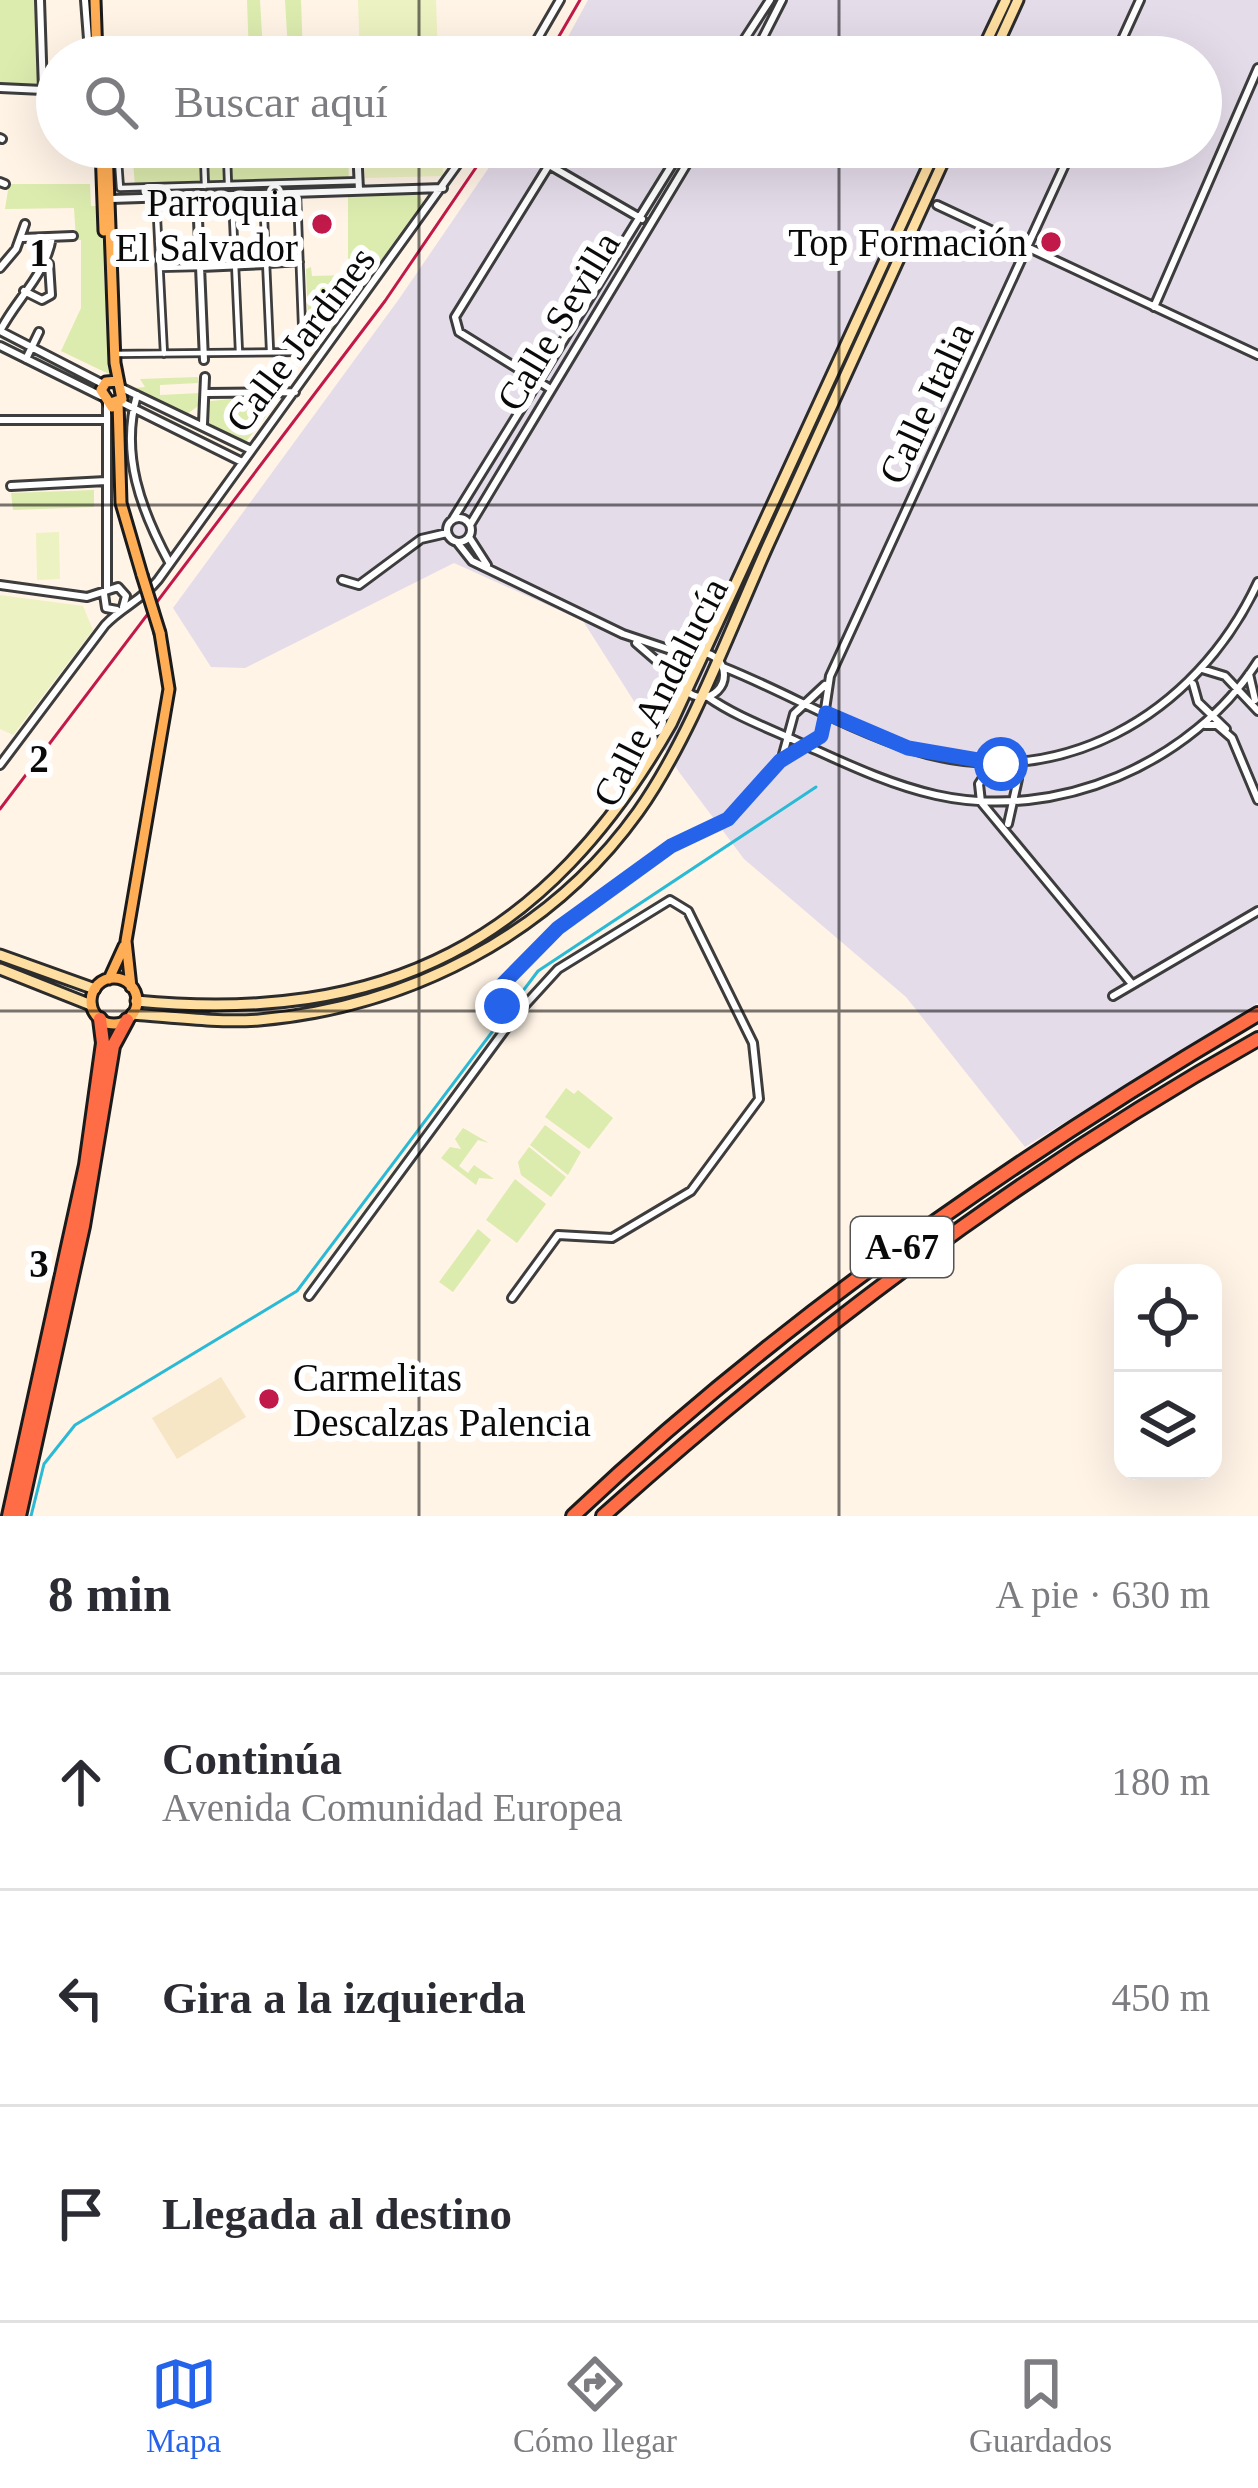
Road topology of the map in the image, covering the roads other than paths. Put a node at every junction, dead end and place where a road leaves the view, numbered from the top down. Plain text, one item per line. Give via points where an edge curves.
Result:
1 (40, 0) edge
2 (85, 0) edge
3 (98, 0) edge
4 (560, 0) edge
5 (770, 0) edge
6 (782, 0) edge
7 (1006, 0) edge
8 (1018, 0) edge
9 (1141, 0) edge
10 (41, 36) edge
11 (90, 36) edge
12 (100, 36) edge
13 (539, 36) edge
14 (747, 36) edge
15 (761, 36) edge
16 (989, 36) edge
17 (1002, 36) edge
18 (1124, 36) edge
19 (1258, 68) edge
20 (0, 88) edge
21 (36, 90) edge
22 (1222, 151) edge
23 (104, 168) edge
24 (106, 168) edge
25 (119, 168) edge
26 (204, 168) edge
27 (227, 168) edge
28 (358, 168) edge
29 (456, 168) edge
30 (547, 168) edge
31 (560, 168) edge
32 (669, 168) edge
33 (684, 168) edge
34 (927, 168) edge
35 (941, 168) edge
36 (1064, 168) edge
37 (1215, 168) edge
38 (228, 185) junction
39 (205, 186) junction
40 (359, 186) junction
41 (422, 188) junction
42 (443, 188) junction
43 (263, 194) junction
44 (297, 194) junction
45 (197, 196) junction
46 (232, 196) junction
47 (156, 198) junction
48 (109, 199) junction
49 (937, 205) dead end
50 (428, 211) junction
51 (639, 217) junction
52 (649, 223) junction
53 (25, 224) dead end
54 (104, 226) junction
55 (73, 236) dead end
56 (52, 237) junction
57 (21, 238) junction
58 (266, 246) junction
59 (236, 247) junction
60 (1028, 247) junction
61 (48, 260) junction
62 (300, 262) junction
63 (267, 264) junction
64 (237, 265) junction
65 (201, 267) junction
66 (0, 268) edge
67 (160, 268) junction
68 (24, 291) junction
69 (1154, 308) junction
70 (0, 331) edge
71 (39, 332) dead end
72 (0, 346) edge
73 (32, 347) junction
74 (239, 352) junction
75 (271, 352) junction
76 (164, 353) junction
77 (114, 355) junction
78 (1258, 355) edge
79 (204, 356) junction
80 (26, 359) junction
81 (205, 377) dead end
82 (539, 382) junction
83 (549, 388) junction
84 (269, 392) junction
85 (295, 392) junction
86 (207, 393) junction
87 (112, 395) junction
88 (136, 395) junction
89 (133, 409) junction
90 (202, 409) junction
91 (279, 412) junction
92 (186, 418) junction
93 (0, 420) edge
94 (105, 420) junction
95 (205, 427) junction
96 (231, 440) junction
97 (251, 450) junction
98 (224, 453) junction
99 (242, 462) junction
100 (106, 481) junction
101 (11, 486) dead end
102 (453, 519) junction
103 (470, 525) junction
104 (447, 533) junction
105 (469, 537) junction
106 (457, 542) junction
107 (170, 562) junction
108 (493, 572) junction
109 (341, 580) dead end
110 (1258, 582) edge
111 (0, 585) edge
112 (105, 592) junction
113 (125, 593) junction
114 (87, 597) junction
115 (142, 599) junction
116 (105, 606) junction
117 (121, 609) junction
118 (105, 626) junction
119 (623, 634) junction
120 (704, 652) junction
121 (689, 656) junction
122 (1258, 661) edge
123 (720, 662) junction
124 (1202, 669) junction
125 (1249, 674) junction
126 (1193, 680) junction
127 (828, 682) junction
128 (683, 686) junction
129 (1240, 687) junction
130 (703, 697) junction
131 (805, 703) junction
132 (1258, 710) edge
133 (826, 713) junction
134 (1213, 715) junction
135 (1202, 725) junction
136 (788, 736) junction
137 (1232, 738) junction
138 (809, 746) junction
139 (780, 761) junction
140 (0, 764) edge
141 (992, 764) junction
142 (1009, 764) junction
143 (1258, 800) edge
144 (981, 802) junction
145 (1013, 802) junction
146 (1008, 828) junction
147 (1258, 911) edge
148 (126, 941) junction
149 (0, 955) edge
150 (0, 969) edge
151 (109, 979) junction
152 (1132, 984) junction
153 (131, 987) junction
154 (95, 989) junction
155 (1113, 996) dead end
156 (136, 1001) junction
157 (91, 1005) junction
158 (513, 1014) junction
159 (1258, 1014) edge
160 (130, 1017) junction
161 (100, 1019) junction
162 (1258, 1039) edge
163 (101, 1062) junction
164 (90, 1085) dead end
165 (309, 1296) dead end
166 (512, 1298) dead end
167 (9, 1516) edge
168 (19, 1516) edge
169 (573, 1516) edge
170 (603, 1516) edge

1 - 10 street
2 - 11 street
3 - 12 main road
4 - 13 street
5 - 14 street
6 - 15 street
7 - 16 main road
8 - 17 main road
9 - 18 street
19 - 22 street
20 - 21 street
23 - 54 main road
24 - 48 main road
25 - 39 street via 120,188
26 - 39 street
27 - 38 street
28 - 40 street
29 - 42 street, Calle Jardines
30 - 82 street via 454,316 459,332
31 - 51 street
32 - 51 street, Calle Sevilla
33 - 52 street, Calle Sevilla
34 - 120 main road, Calle Andalucía
35 - 123 main road, Calle Andalucía
36 - 60 street, Calle Italia
37 - 69 street
38 - 39 street
38 - 40 street
40 - 41 street
40 - 44 street
41 - 42 street
41 - 50 street
42 - 50 street, Calle Jardines
43 - 44 street
43 - 46 street
43 - 58 street
44 - 62 street
45 - 46 street
45 - 47 street
45 - 65 street
46 - 59 street
47 - 48 street
47 - 67 street
48 - 54 main road
48 - 77 main road
49 - 60 street
50 - 85 street, Calle Jardines
51 - 52 street
51 - 82 street, Calle Sevilla
52 - 83 street, Calle Sevilla
53 - 57 street
54 - 87 main road
55 - 56 street
56 - 57 street
56 - 61 street
57 - 66 street
58 - 59 street
58 - 63 street
59 - 64 street
60 - 69 street
60 - 127 street, Calle Italia
61 - 68 street
61 - 68 street via 51,295 42,300
62 - 63 street
62 - 75 street via 303,352
63 - 64 street
63 - 75 street
64 - 65 street
64 - 74 street
65 - 67 street
65 - 79 street
67 - 76 street
68 - 70 street
69 - 78 street
70 - 73 street
71 - 73 street
72 - 80 street
73 - 80 street
73 - 87 street
74 - 75 street
74 - 79 street
76 - 77 street
76 - 79 street
77 - 87 main road
80 - 87 street
81 - 86 street
82 - 83 street
82 - 102 street, Calle Sevilla
83 - 103 street, Calle Sevilla
84 - 85 street
84 - 86 street
84 - 91 street
85 - 91 street, Calle Jardines
86 - 90 street
87 - 88 street
87 - 89 street
87 - 94 street
87 - 148 main road, bridge via 122,502 169,689
88 - 89 street
88 - 92 street
89 - 98 street
89 - 107 street via 139,497
90 - 92 street
90 - 95 street
91 - 97 street, Calle Jardines
92 - 95 street
93 - 94 street
94 - 100 street
95 - 96 street
96 - 97 street
96 - 98 street
97 - 99 street, Calle Jardines
98 - 99 street
99 - 107 street, Calle Jardines
100 - 101 street
100 - 112 street
102 - 103 street
102 - 104 street, Calle Sevilla
103 - 105 street
104 - 106 street
104 - 109 street via 421,539 359,585
105 - 106 street
105 - 108 street
106 - 108 street
107 - 115 street, Calle Jardines
108 - 119 street
110 - 124 street via 1239,623
111 - 114 street
112 - 113 street
112 - 114 street
112 - 116 street
113 - 115 street
113 - 117 street
114 - 116 street
115 - 117 street
116 - 117 street
116 - 118 street
117 - 118 street
118 - 140 street
119 - 121 street
119 - 128 street
120 - 121 street
120 - 123 street
120 - 128 main road, Calle Andalucía
121 - 128 street
122 - 125 street
123 - 130 main road, Calle Andalucía
123 - 130 street via 723,684
123 - 131 street
124 - 126 street
124 - 129 street
125 - 129 street
125 - 132 street
126 - 134 street via 1194,697
126 - 142 street via 1109,740
127 - 131 street, Calle Italia
127 - 133 street, Calle Italia
128 - 130 street
128 - 156 main road, Calle Andalucía via 643,774 607,825 548,886 470,942 368,988 316,1000 222,1008
129 - 132 street
129 - 134 street
130 - 136 street
130 - 160 main road, Calle Andalucía via 612,844 524,925 452,969 363,1001 288,1016
131 - 133 street
131 - 136 street
133 - 138 street via 821,736
133 - 141 street via 908,748
134 - 135 street
134 - 137 street
135 - 137 street
135 - 145 street via 1125,774
136 - 138 street
136 - 139 street
137 - 143 street
138 - 139 street
138 - 144 street via 910,788
139 - 158 street via 728,819 671,846 503,978 495,992
141 - 142 street
141 - 144 street via 981,778
142 - 145 street via 1018,778
144 - 145 street
144 - 146 street
145 - 146 street
146 - 152 street
147 - 152 street
148 - 151 main road
148 - 153 main road
149 - 154 main road
150 - 157 main road
151 - 153 main road
151 - 154 main road
152 - 155 street
153 - 156 main road
154 - 157 main road
156 - 160 main road
157 - 161 main road
158 - 165 street
158 - 166 street via 542,982 655,905 682,904 753,1043 759,1100 691,1191 612,1238 558,1235
159 - 169 highway, A-67 via 944,1216 760,1357
160 - 161 main road
160 - 168 highway via 113,1046
161 - 163 highway
162 - 170 highway, A-67 via 925,1254
163 - 164 highway
163 - 167 highway

